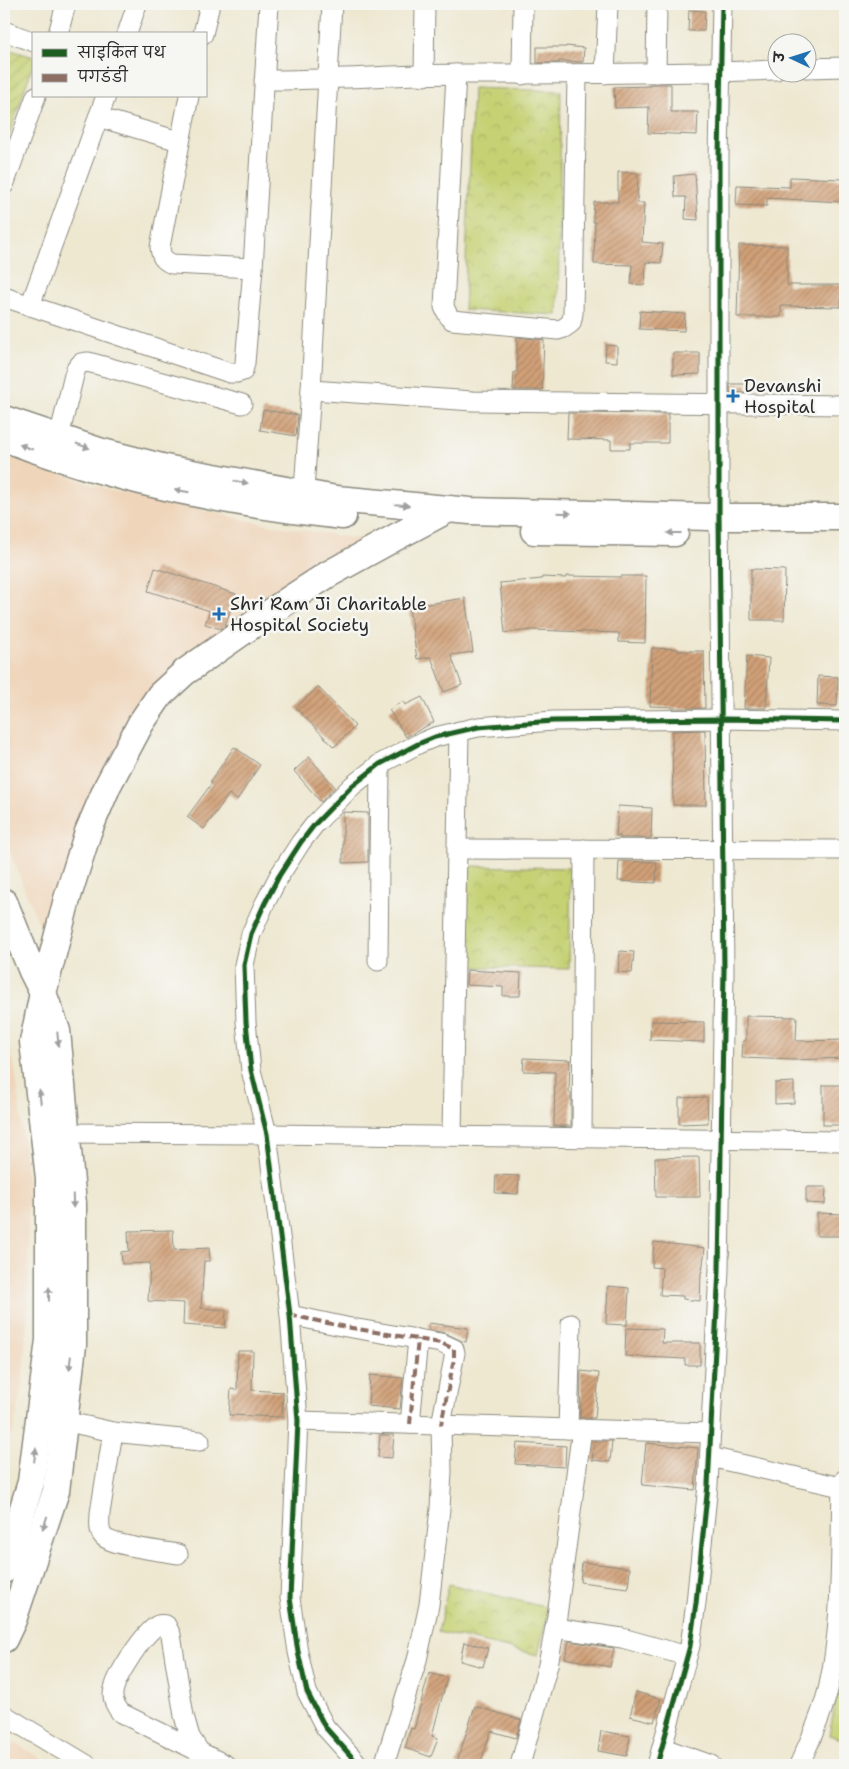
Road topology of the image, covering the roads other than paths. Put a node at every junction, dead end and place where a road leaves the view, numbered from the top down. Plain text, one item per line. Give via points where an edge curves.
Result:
1 (66, 4) edge
2 (137, 4) edge
3 (210, 4) edge
4 (269, 4) edge
5 (332, 4) edge
6 (425, 4) edge
7 (523, 4) edge
8 (608, 4) edge
9 (657, 4) edge
10 (722, 4) edge
11 (4, 32) edge
12 (59, 32) edge
13 (128, 32) edge
14 (203, 32) edge
15 (32, 41) edge
16 (845, 67) edge
17 (816, 68) edge
18 (766, 70) edge
19 (722, 72) junction
20 (656, 73) junction
21 (456, 74) junction
22 (605, 74) junction
23 (522, 75) junction
24 (577, 75) junction
25 (424, 76) junction
26 (264, 80) junction
27 (327, 80) junction
28 (35, 98) edge
29 (105, 98) edge
30 (189, 98) edge
31 (98, 117) junction
32 (180, 141) junction
33 (4, 185) edge
34 (253, 268) junction
35 (4, 296) edge
36 (30, 306) junction
37 (311, 390) junction
38 (242, 404) dead end
39 (719, 404) junction
40 (845, 405) edge
41 (4, 419) edge
42 (4, 438) edge
43 (59, 438) junction
44 (303, 502) junction
45 (449, 510) junction
46 (845, 517) edge
47 (421, 524) junction
48 (719, 525) junction
49 (845, 534) edge
50 (721, 720) junction
51 (845, 721) edge
52 (459, 730) junction
53 (380, 764) junction
54 (457, 849) junction
55 (584, 849) junction
56 (722, 850) junction
57 (845, 850) edge
58 (4, 902) edge
59 (378, 961) dead end
60 (43, 993) junction
61 (56, 1133) junction
62 (267, 1134) junction
63 (452, 1136) junction
64 (582, 1137) junction
65 (721, 1139) junction
66 (845, 1141) edge
67 (290, 1315) junction
68 (571, 1324) dead end
69 (418, 1339) junction
70 (64, 1421) junction
71 (298, 1421) junction
72 (410, 1424) junction
73 (441, 1425) junction
74 (575, 1429) junction
75 (113, 1432) junction
76 (711, 1433) junction
77 (200, 1441) dead end
78 (710, 1457) junction
79 (844, 1485) edge
80 (178, 1554) dead end
81 (4, 1570) edge
82 (842, 1603) edge
83 (555, 1628) junction
84 (4, 1639) edge
85 (687, 1656) junction
86 (4, 1715) edge
87 (201, 1754) junction
88 (660, 1757) edge
89 (87, 1765) edge
90 (226, 1765) edge
91 (359, 1765) edge
92 (384, 1765) edge
93 (520, 1765) edge
94 (710, 1765) edge
95 (799, 1765) edge

1 - 12 street
2 - 13 street
3 - 14 street
4 - 26 street
5 - 27 street
6 - 25 street
7 - 23 street
8 - 22 street
9 - 20 street
10 - 19 street
11 - 15 street
16 - 17 street
18 - 19 street
19 - 20 street
19 - 39 street
20 - 22 street
21 - 23 street
21 - 24 street via 444,307 452,320 558,330 571,323 572,314
21 - 25 street
22 - 24 street
23 - 24 street
25 - 27 street
26 - 27 street
26 - 34 street
27 - 37 street
28 - 33 street
29 - 31 street
30 - 32 street
31 - 32 street
31 - 36 street
32 - 34 street via 160,256 172,264
34 - 36 street via 245,363 243,371 237,373
35 - 36 street
37 - 39 street via 473,401
37 - 44 street
38 - 43 street via 88,362 81,363 74,375
39 - 40 street
39 - 48 street
41 - 43 street
44 -> 42 street via 165,488 45,454
43 -> 44 street
44 -> 45 street via 336,499
44 - 47 street
45 - 47 street
45 -> 48 street
46 - 48 street
48 -> 47 street via 613,533
47 - 60 street via 287,600 196,663 160,695 141,722 88,832
48 - 49 street
48 - 50 street
50 - 51 street
50 - 52 street via 544,722
50 - 56 street
52 - 53 street via 418,744
52 - 54 street
53 - 59 street
53 - 62 street via 352,786 301,842 279,876 251,934 244,965 246,1022 250,1070
54 - 55 street
54 - 63 street
55 - 56 street
55 - 64 street
56 - 57 street
56 - 65 street
58 - 60 street
60 - 61 street via 57,1031
61 - 62 street
61 -> 70 street via 74,1204 73,1345
81 -> 61 street via 31,1482 50,1340 49,1178
62 - 63 street
62 - 67 street
63 - 64 street
64 - 65 street
65 - 66 street
65 - 76 street
67 - 69 street
67 - 71 street
68 - 74 street
69 - 72 street
69 - 73 street via 454,1349
70 - 75 street
70 -> 84 street via 56,1490
71 - 72 street
71 - 91 street via 290,1598 298,1652 308,1692 325,1727
72 - 73 street
73 - 74 street
73 - 92 street via 440,1508 429,1606 417,1660
74 - 76 street
74 - 83 street
75 - 77 street
75 - 80 street via 100,1513 102,1535 110,1541
76 - 78 street
78 - 79 street
78 - 85 street via 696,1603
79 - 82 street
82 - 95 street via 828,1690
83 - 85 street via 622,1638
83 - 93 street
85 - 88 street
86 - 89 street
87 - 87 street via 190,1737 184,1716 172,1635 166,1625 160,1624 142,1639 127,1662 114,1686 114,1701 121,1713
87 - 90 street
88 - 94 street

